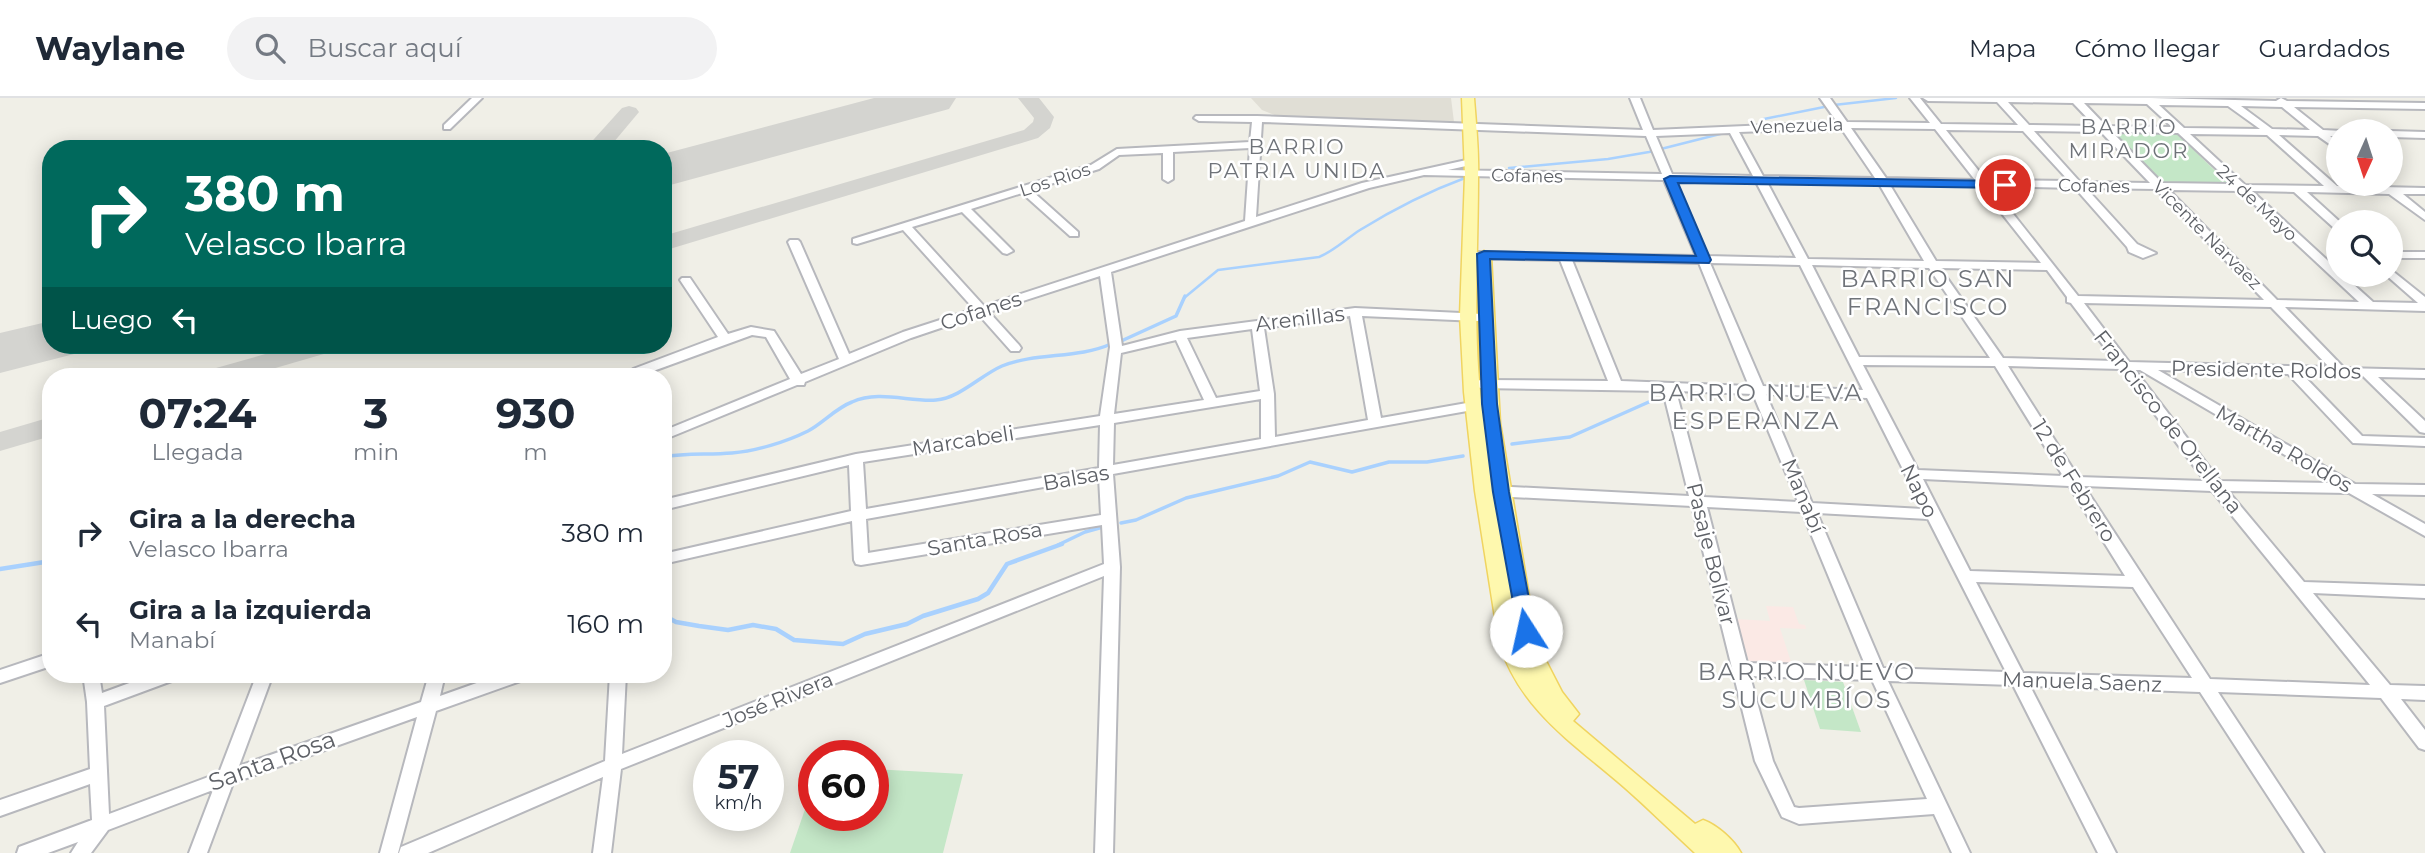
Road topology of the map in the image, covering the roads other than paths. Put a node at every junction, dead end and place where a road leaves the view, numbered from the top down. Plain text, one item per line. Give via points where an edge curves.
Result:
1 (477, 98) edge
2 (1468, 98) edge
3 (1635, 98) edge
4 (1915, 98) edge
5 (1928, 98) edge
6 (1999, 98) edge
7 (2074, 99) edge
8 (2147, 99) edge
9 (2205, 99) edge
10 (2281, 100) edge
11 (2228, 101) junction
12 (1829, 103) edge
13 (2425, 106) edge
14 (1199, 118) dead end
15 (1257, 120) junction
16 (1843, 125) junction
17 (447, 127) dead end
18 (1939, 127) junction
19 (1471, 128) junction
20 (1732, 128) junction
21 (2024, 128) junction
22 (2103, 129) junction
23 (2180, 130) junction
24 (2267, 132) junction
25 (2320, 132) junction
26 (2326, 132) edge
27 (1651, 133) junction
28 (2403, 135) edge
29 (2423, 136) edge
30 (2326, 137) edge
31 (1255, 145) junction
32 (1168, 149) junction
33 (1471, 168) junction
34 (1168, 179) dead end
35 (1670, 179) junction
36 (1760, 181) junction
37 (2326, 182) edge
38 (1884, 183) junction
39 (1982, 185) junction
40 (2076, 185) junction
41 (2159, 187) junction
42 (2240, 188) junction
43 (2403, 189) edge
44 (1025, 190) junction
45 (2297, 190) junction
46 (2326, 190) edge
47 (2425, 191) edge
48 (2398, 196) edge
49 (965, 209) junction
50 (2326, 215) edge
51 (2425, 217) edge
52 (1250, 224) junction
53 (907, 228) junction
54 (1074, 234) dead end
55 (857, 241) dead end
56 (794, 242) dead end
57 (2133, 246) dead end
58 (1007, 251) dead end
59 (1474, 252) junction
60 (2403, 255) edge
61 (2425, 255) edge
62 (1702, 256) junction
63 (1565, 258) junction
64 (1802, 258) junction
65 (1930, 261) junction
66 (2046, 263) junction
67 (1105, 271) junction
68 (686, 280) dead end
69 (2403, 284) edge
70 (2071, 299) junction
71 (2275, 303) junction
72 (2369, 305) junction
73 (2425, 305) edge
74 (982, 310) junction
75 (1355, 312) junction
76 (1478, 317) junction
77 (1258, 325) junction
78 (1180, 335) junction
79 (725, 339) junction
80 (1115, 346) junction
81 (1016, 348) dead end
82 (846, 361) junction
83 (1854, 361) junction
84 (1999, 362) junction
85 (2124, 366) junction
86 (2143, 367) junction
87 (649, 368) edge
88 (2291, 370) junction
89 (2341, 372) junction
90 (2367, 373) junction
91 (2425, 374) edge
92 (799, 382) junction
93 (1616, 385) junction
94 (1669, 388) junction
95 (1760, 391) junction
96 (1267, 394) junction
97 (1481, 394) junction
98 (1870, 394) junction
99 (1212, 403) junction
100 (1107, 417) junction
101 (1376, 423) junction
102 (672, 428) edge
103 (2425, 429) edge
104 (2425, 442) edge
105 (1268, 444) junction
106 (856, 459) junction
107 (1106, 473) junction
108 (1911, 474) junction
109 (2074, 481) junction
110 (2217, 486) junction
111 (2350, 488) junction
112 (2425, 490) edge
113 (1492, 491) junction
114 (1697, 501) junction
115 (672, 503) edge
116 (1807, 507) junction
117 (858, 514) junction
118 (1931, 514) junction
119 (1109, 519) junction
120 (2425, 531) edge
121 (672, 557) edge
122 (1112, 567) junction
123 (1964, 576) junction
124 (2137, 582) junction
125 (2300, 587) junction
126 (2425, 592) edge
127 (42, 662) edge
128 (1739, 669) junction
129 (1878, 676) junction
130 (0, 677) edge
131 (2017, 679) junction
132 (92, 683) edge
133 (147, 683) edge
134 (262, 683) edge
135 (435, 683) edge
136 (494, 683) edge
137 (618, 683) edge
138 (2207, 686) junction
139 (2386, 692) junction
140 (2425, 693) edge
141 (95, 702) junction
142 (430, 705) junction
143 (2425, 743) edge
144 (613, 765) junction
145 (99, 773) junction
146 (225, 778) junction
147 (1940, 806) junction
148 (0, 808) edge
149 (101, 825) junction
150 (26, 853) edge
151 (80, 853) edge
152 (198, 853) edge
153 (389, 853) edge
154 (408, 853) edge
155 (602, 853) edge
156 (1104, 853) edge
157 (1711, 853) edge
158 (1729, 853) edge
159 (1961, 853) edge
160 (2107, 853) edge
161 (2315, 853) edge

1 - 17 street
2 - 19 main road
3 - 27 street, Manabí
4 - 18 street, Francisco de Orellana
5 - 6 street
6 - 7 street
6 - 21 street
7 - 8 street
7 - 22 street, Vicente Narvaez
8 - 9 street
8 - 23 street, 24 de Mayo
9 - 11 street
10 - 11 street
10 - 13 street
10 - 25 street
11 - 24 street
12 - 16 street, 12 de Febrero
14 - 15 street, Venezuela
15 - 19 street, Venezuela
15 - 31 street
16 - 18 street, Venezuela
16 - 20 street, Venezuela
16 - 38 street, 12 de Febrero
18 - 21 street, Venezuela
18 - 39 street, Francisco de Orellana
19 - 27 street, Venezuela
19 - 33 main road
20 - 27 street, Venezuela
20 - 36 street, Napo
21 - 22 street, Venezuela
21 - 40 street
22 - 23 street, Venezuela
22 - 41 street, Vicente Narvaez
23 - 24 street, Venezuela
23 - 42 street, 24 de Mayo
24 - 25 street, Venezuela
24 - 37 street
25 - 26 street, Venezuela
25 - 30 street
27 - 35 street, Manabí
28 - 29 street
31 - 32 street, Los Rios
31 - 52 street
32 - 34 street
32 - 44 street, Los Rios via 1117,152 1095,167
33 - 35 street, Cofanes
33 - 52 street, Cofanes via 1366,185
33 - 59 main road
35 - 36 street, Cofanes
35 - 62 street, Manabí
36 - 38 street, Cofanes
36 - 64 street, Napo
38 - 39 street, Cofanes
38 - 65 street, 12 de Febrero
39 - 40 street, Cofanes
39 - 66 street, Francisco de Orellana
40 - 41 street, Cofanes
40 - 57 street
41 - 42 street, Cofanes
41 - 71 street, Vicente Narvaez
42 - 45 street, Cofanes
42 - 72 street, 24 de Mayo
43 - 47 street, Cofanes
44 - 49 street, Los Rios
44 - 54 street
45 - 46 street, Cofanes
45 - 50 street
48 - 51 street
49 - 53 street, Los Rios
49 - 58 street
52 - 67 street, Cofanes
53 - 55 street, Los Rios
53 - 74 street
56 - 82 street
59 - 62 street
59 - 63 street
59 - 76 main road
60 - 61 street
62 - 63 street
62 - 64 street
62 - 95 street, Manabí
63 - 93 street
64 - 65 street
64 - 83 street, Napo
65 - 66 street
65 - 84 street, 12 de Febrero
66 - 70 street, Francisco de Orellana
67 - 74 street, Cofanes
67 - 80 street
68 - 79 street
69 - 73 street
70 - 71 street
70 - 85 street, Francisco de Orellana
71 - 72 street
71 - 89 street, Vicente Narvaez
72 - 73 street
74 - 81 street
74 - 82 street, Cofanes
75 - 76 street, Arenillas
75 - 77 street, Arenillas
75 - 101 street
76 - 97 main road
77 - 78 street, Arenillas
77 - 96 street
78 - 80 street, Arenillas
78 - 99 street
79 - 87 street
79 - 92 street via 751,331 770,334
80 - 100 street
82 - 92 street, Cofanes
83 - 84 street, Presidente Roldos
83 - 98 street, Napo
84 - 85 street, Presidente Roldos
84 - 109 street, 12 de Febrero
85 - 86 street, Presidente Roldos
85 - 110 street, Francisco de Orellana
86 - 88 street, Presidente Roldos
86 - 111 street, Martha Roldos
88 - 89 street, Presidente Roldos
88 - 104 street via 2358,440
89 - 90 street, Presidente Roldos
90 - 91 street, Presidente Roldos
90 - 103 street
92 - 102 street, Cofanes
93 - 94 street, Balsas
93 - 97 street, Balsas
94 - 95 street, Balsas
94 - 114 street, Pasaje Bolívar
95 - 98 street, Balsas
95 - 116 street, Manabí
96 - 99 street, Marcabeli
96 - 105 street
97 - 101 street, Balsas
97 - 113 main road
98 - 108 street, Napo
99 - 100 street, Marcabeli
100 - 106 street, Marcabeli
100 - 107 street
101 - 105 street, Balsas
105 - 107 street, Balsas
106 - 115 street, Marcabeli
106 - 117 street
107 - 117 street, Balsas
107 - 119 street
108 - 109 street
108 - 118 street, Napo
109 - 110 street
109 - 124 street, 12 de Febrero
110 - 111 street
110 - 125 street, Francisco de Orellana
111 - 112 street
111 - 120 street, Martha Roldos
113 - 114 street
113 - 157 main road via 1508,643 1517,667 1555,718
113 - 158 main road via 1536,668 1555,700 1583,730
114 - 116 street
114 - 128 street, Pasaje Bolívar
116 - 118 street
116 - 129 street, Manabí
117 - 119 street, Santa Rosa via 861,560
117 - 121 street, Balsas
118 - 123 street, Napo
119 - 122 street
122 - 144 street, José Rivera
122 - 156 street
123 - 124 street
123 - 131 street, Napo
124 - 138 street, 12 de Febrero
125 - 126 street
125 - 139 street, Francisco de Orellana
127 - 130 street
128 - 129 street, Manuela Saenz
128 - 147 street, Pasaje Bolívar via 1764,761 1792,816
129 - 131 street, Manuela Saenz
129 - 147 street, Manabí
131 - 138 street, Manuela Saenz
131 - 160 street, Napo
132 - 141 street
133 - 141 street
134 - 146 street
135 - 142 street
136 - 142 street, Santa Rosa
137 - 144 street
138 - 139 street, Manuela Saenz
138 - 161 street, 12 de Febrero
139 - 140 street, Manuela Saenz
139 - 143 street, Francisco de Orellana
141 - 145 street
142 - 146 street, Santa Rosa
142 - 153 street
144 - 154 street, José Rivera
144 - 155 street
145 - 148 street
145 - 149 street
146 - 149 street, Santa Rosa
146 - 152 street
147 - 159 street, Manabí
149 - 150 street, Santa Rosa
149 - 151 street

